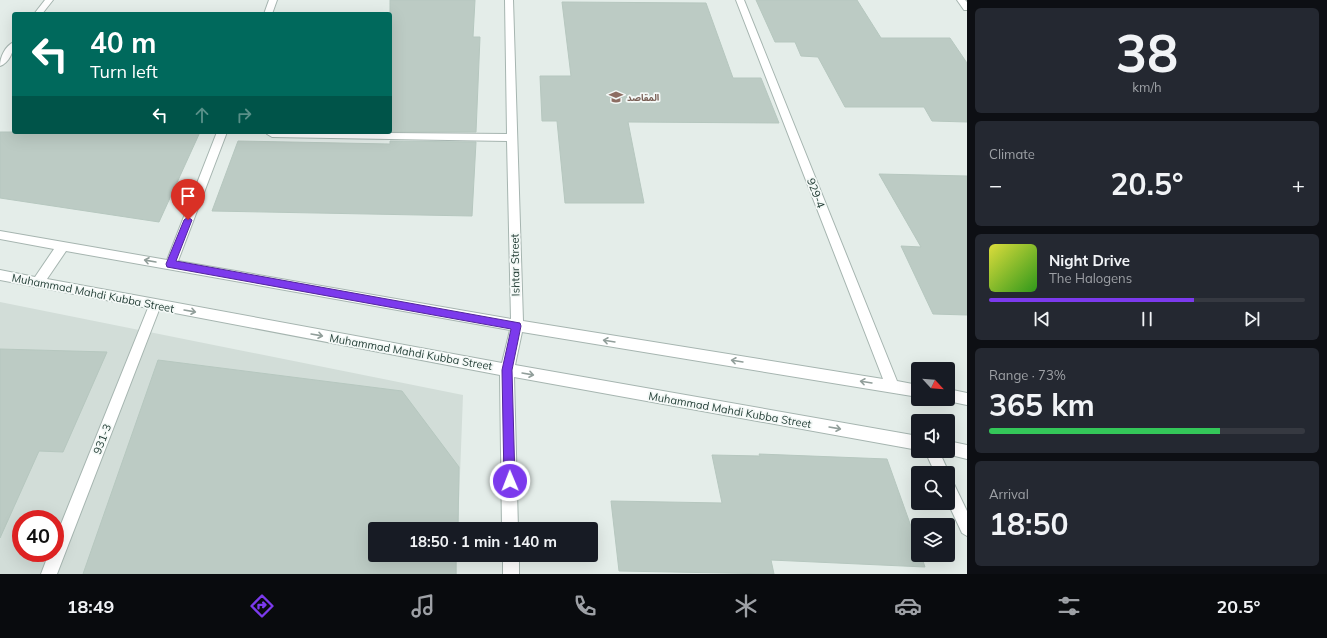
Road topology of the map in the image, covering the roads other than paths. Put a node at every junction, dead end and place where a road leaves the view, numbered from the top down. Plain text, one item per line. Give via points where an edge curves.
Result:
1 (49, 0) edge
2 (273, 0) edge
3 (509, 0) edge
4 (740, 0) edge
5 (961, 0) edge
6 (967, 8) edge
7 (40, 12) edge
8 (269, 12) edge
9 (12, 48) edge
10 (0, 63) edge
11 (221, 134) edge
12 (272, 134) dead end
13 (512, 138) junction
14 (0, 235) edge
15 (63, 246) junction
16 (171, 264) junction
17 (0, 275) edge
18 (38, 282) junction
19 (155, 305) junction
20 (516, 326) junction
21 (507, 370) junction
22 (892, 386) junction
23 (911, 389) edge
24 (955, 397) edge
25 (967, 399) edge
26 (911, 442) edge
27 (955, 449) edge
28 (967, 452) edge
29 (955, 502) edge
30 (510, 522) edge
31 (967, 528) edge
32 (511, 562) edge
33 (49, 574) edge
34 (511, 574) edge

1 - 7 street
2 - 8 street
3 - 13 street, Ishtar Street
4 - 22 street, 929-4
5 - 6 street
9 - 10 street
11 - 16 street
12 - 13 street
13 - 20 street, Ishtar Street
14 - 15 street
16 -> 15 street
15 - 18 street
16 - 20 street
17 - 18 street, Muhammad Mahdi Kubba Street
18 - 19 street, Muhammad Mahdi Kubba Street
19 -> 21 street, Muhammad Mahdi Kubba Street
19 - 33 street, 931-3
20 - 21 street, Ishtar Street
22 -> 20 street
21 -> 26 street, Muhammad Mahdi Kubba Street
21 - 30 street, Ishtar Street
22 - 23 street
24 - 25 street
27 - 28 street
29 - 31 street
32 - 34 street

